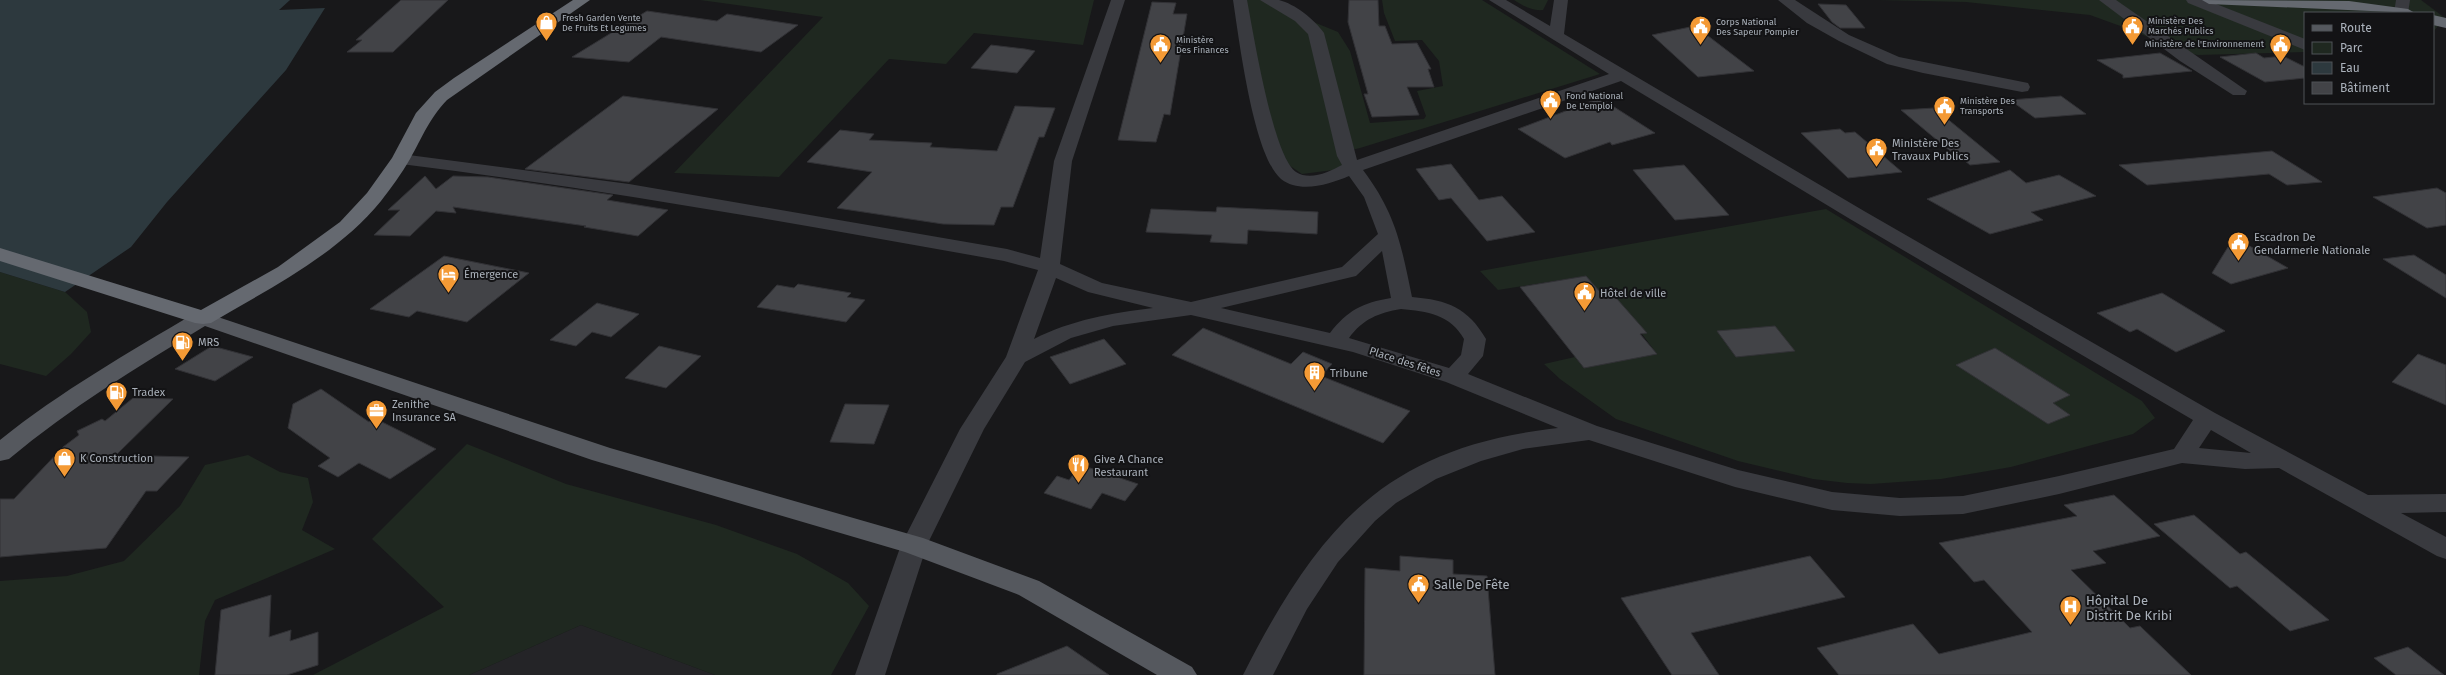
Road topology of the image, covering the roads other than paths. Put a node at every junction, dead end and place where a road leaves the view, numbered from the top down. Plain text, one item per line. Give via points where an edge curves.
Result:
1 (583, 0) edge
2 (1118, 0) edge
3 (1240, 0) edge
4 (1267, 0) edge
5 (1496, 0) edge
6 (1561, 0) edge
7 (1785, 0) edge
8 (2106, 0) edge
9 (2193, 0) edge
10 (2209, 0) edge
11 (2403, 9) edge
12 (2434, 20) edge
13 (2446, 23) edge
14 (1556, 36) junction
15 (2304, 45) edge
16 (1620, 76) junction
17 (2022, 88) dead end
18 (2239, 91) dead end
19 (401, 159) junction
20 (1351, 168) junction
21 (1389, 234) junction
22 (0, 254) edge
23 (1049, 267) junction
24 (1402, 301) junction
25 (1190, 309) junction
26 (203, 318) junction
27 (1335, 341) junction
28 (1017, 357) junction
29 (1454, 377) junction
30 (2207, 418) junction
31 (1588, 432) junction
32 (0, 453) edge
33 (2182, 455) junction
34 (2281, 460) junction
35 (2446, 502) edge
36 (2363, 504) junction
37 (914, 545) junction
38 (2446, 549) edge
39 (870, 675) edge
40 (1182, 675) edge
41 (1258, 675) edge

1 - 19 highway via 441,96 425,113
2 - 23 street via 1063,161
3 - 20 street via 1258,96 1276,158 1284,172 1294,178 1313,180 1331,178
4 - 20 street via 1296,15 1316,33
5 - 14 street
6 - 14 street
7 - 17 street via 1878,54 1900,62 1989,78
8 - 18 street via 2186,58
9 - 15 street
10 - 11 highway
12 - 13 highway
14 - 16 street
16 - 20 street
16 - 30 street
19 - 23 street via 671,197 1007,255
19 - 26 highway via 374,197 347,226 285,271
20 - 21 street via 1373,196
21 - 24 street
21 - 25 street via 1349,272
22 - 26 highway
23 - 25 street via 1095,288
23 - 28 street
24 - 27 street, Place des fêtes via 1365,310 1342,328
24 - 29 street, Place des fêtes via 1423,303 1442,309 1459,318 1470,330 1474,342 1472,355
25 - 27 street
25 - 28 street via 1112,320 1070,331
26 - 32 main road via 88,387 33,425
26 - 37 main road via 601,454
27 - 29 street, Place des fêtes
28 - 37 street via 972,429
29 - 31 street
30 - 33 street
30 - 34 street
31 - 33 street via 1773,487 1832,501 1900,507 1963,505
31 - 41 street via 1497,447 1442,465 1387,497 1346,534 1304,589
33 - 34 street via 2245,461
34 - 36 street
35 - 36 street
36 - 38 street
37 - 39 street
37 - 40 main road via 1028,588

